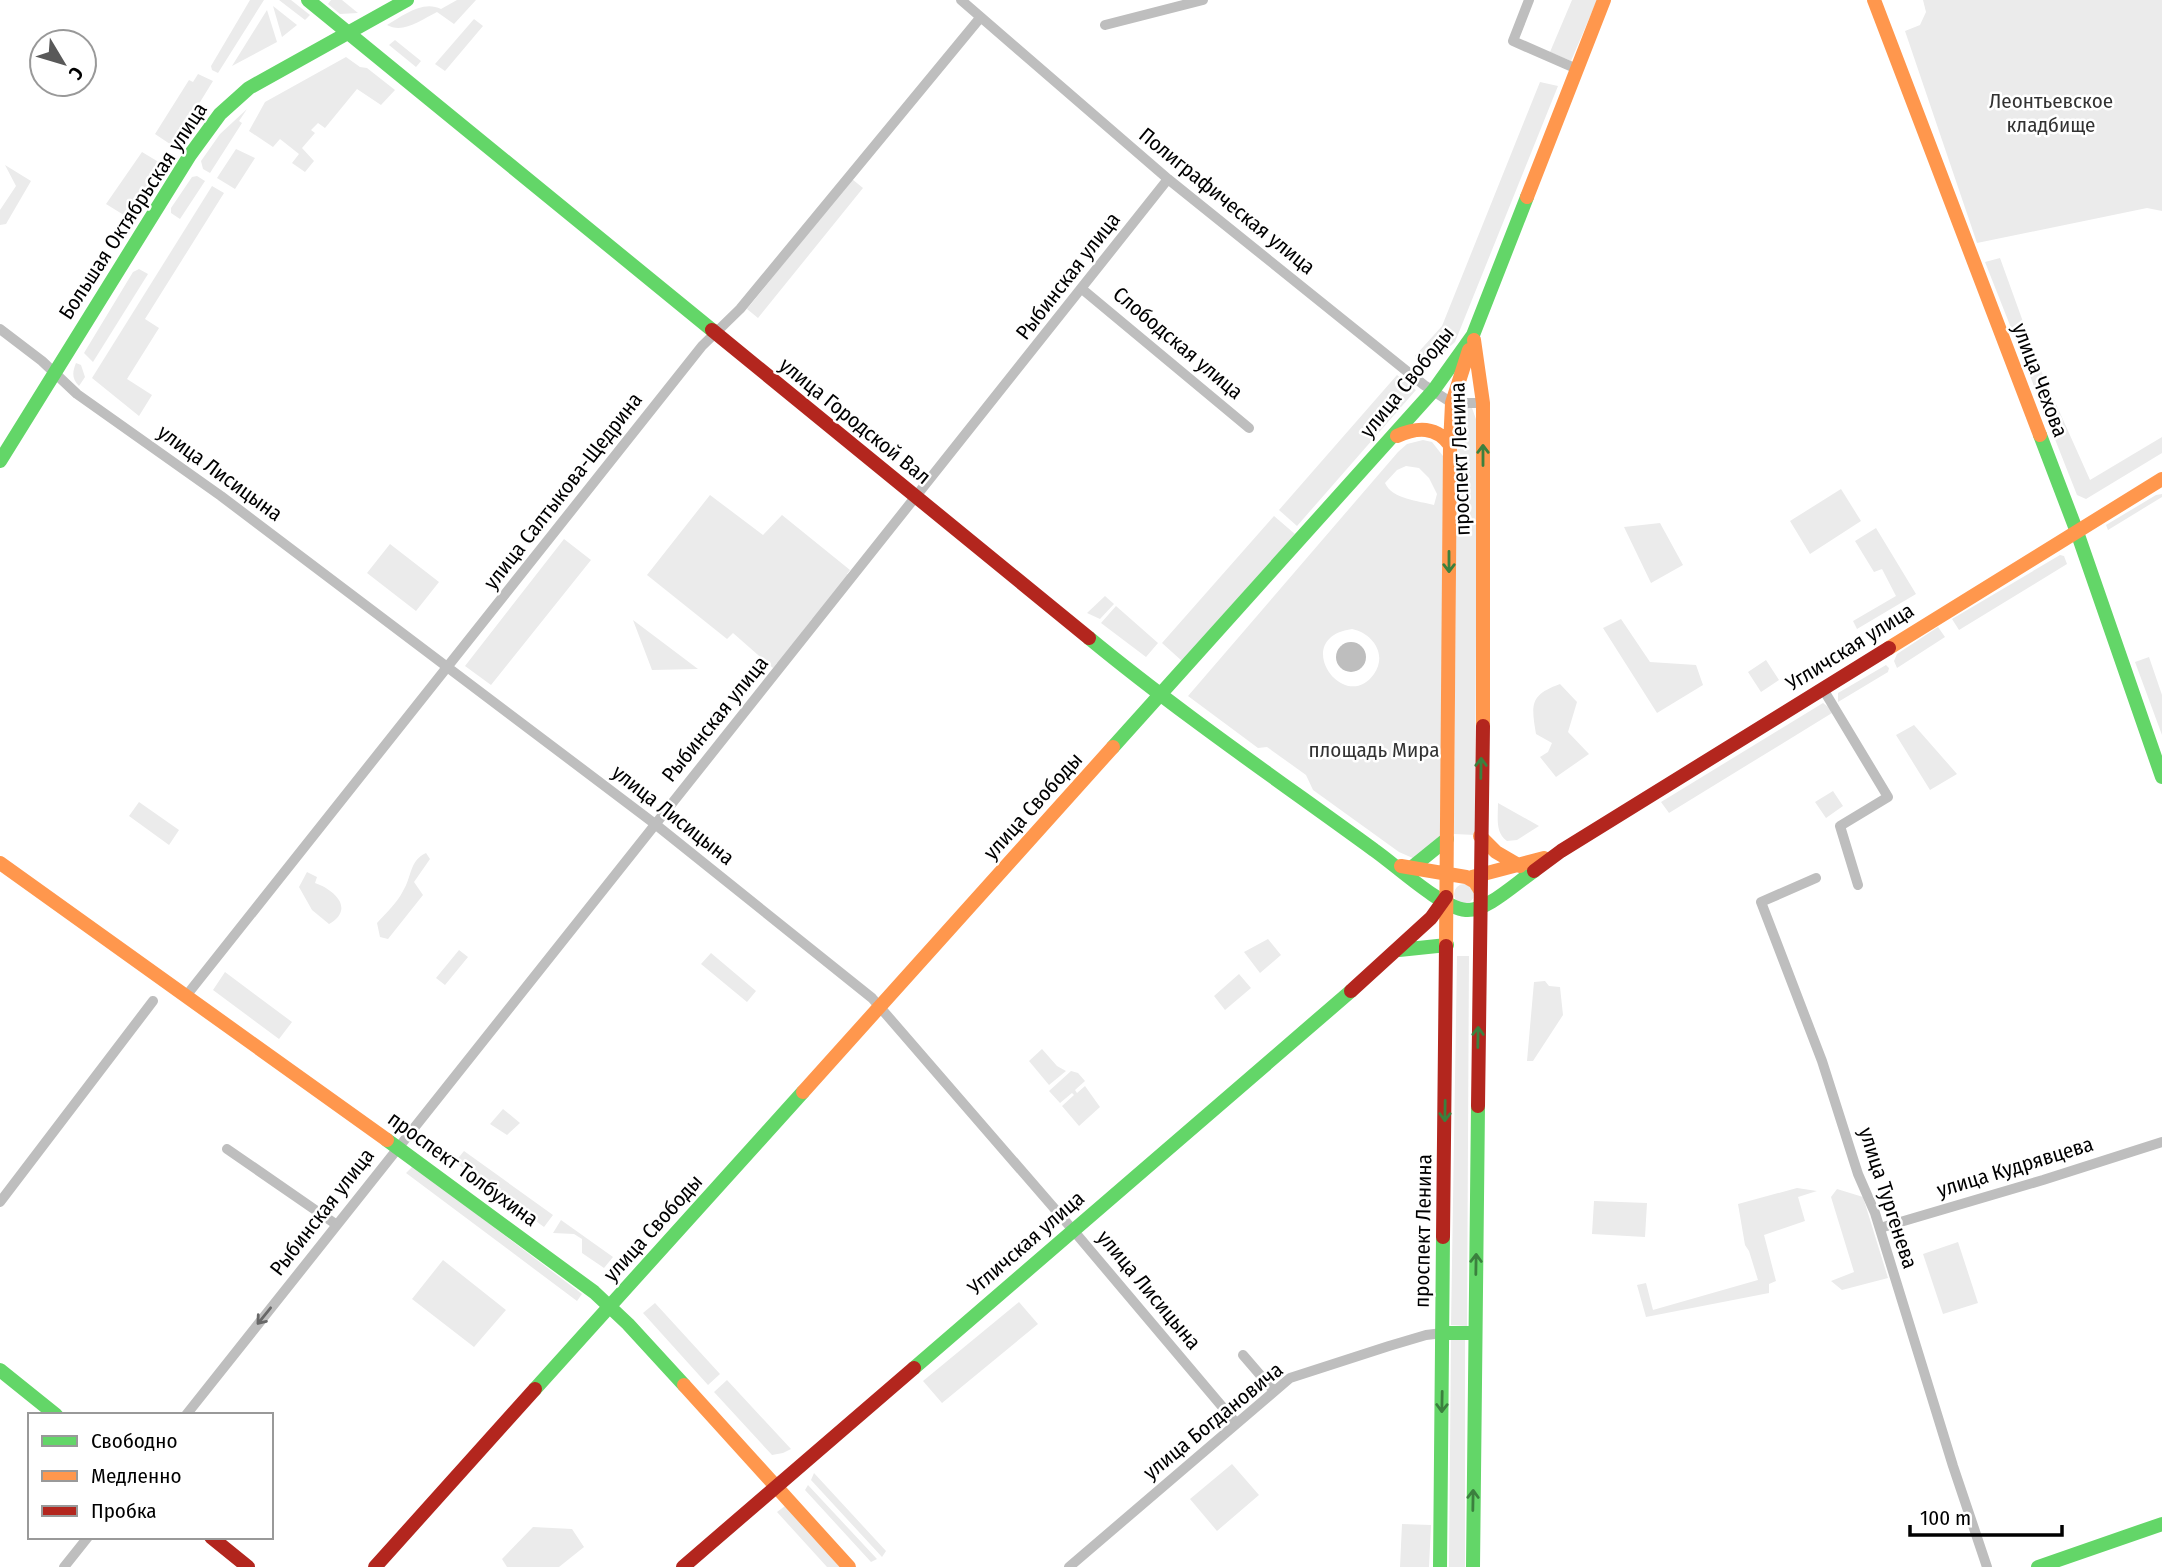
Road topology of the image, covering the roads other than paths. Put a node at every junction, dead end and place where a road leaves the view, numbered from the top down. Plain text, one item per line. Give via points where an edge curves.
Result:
1 (308, 0) edge
2 (407, 0) edge
3 (961, 0) edge
4 (1203, 0) edge
5 (1529, 0) edge
6 (1604, 0) edge
7 (1874, 0) edge
8 (981, 18) junction
9 (1105, 25) dead end
10 (349, 32) junction
11 (1577, 69) junction
12 (1168, 179) junction
13 (1082, 289) junction
14 (0, 329) edge
15 (715, 333) junction
16 (1473, 335) junction
17 (55, 373) junction
18 (1433, 391) junction
19 (1452, 403) junction
20 (1483, 403) junction
21 (1250, 428) dead end
22 (1384, 445) junction
23 (1450, 445) junction
24 (0, 461) edge
25 (2162, 480) edge
26 (917, 499) junction
27 (2077, 532) junction
28 (448, 667) junction
29 (1823, 689) junction
30 (1160, 696) junction
31 (2162, 777) edge
32 (655, 824) junction
33 (1480, 836) junction
34 (1447, 839) junction
35 (1561, 851) junction
36 (0, 863) edge
37 (1520, 866) junction
38 (1414, 876) junction
39 (1816, 878) dead end
40 (1858, 885) dead end
41 (1460, 895) junction
42 (1447, 945) junction
43 (1397, 951) junction
44 (186, 996) junction
45 (153, 1001) dead end
46 (881, 1007) junction
47 (2162, 1142) edge
48 (398, 1147) junction
49 (227, 1149) dead end
50 (0, 1202) edge
51 (337, 1225) junction
52 (1880, 1228) junction
53 (1073, 1230) junction
54 (611, 1307) junction
55 (1443, 1333) junction
56 (1475, 1333) junction
57 (1243, 1355) dead end
58 (0, 1370) edge
59 (1274, 1391) junction
60 (54, 1413) edge
61 (188, 1413) edge
62 (1236, 1423) junction
63 (775, 1487) junction
64 (2162, 1524) edge
65 (86, 1539) edge
66 (213, 1539) edge
67 (64, 1567) edge
68 (248, 1567) edge
69 (375, 1567) edge
70 (683, 1567) edge
71 (849, 1567) edge
72 (1069, 1567) edge
73 (1440, 1567) edge
74 (1473, 1567) edge
75 (1987, 1567) edge
76 (2038, 1567) edge

1 - 10 main road, улица Городской Вал
2 - 10 main road, Большая Октябрьская улица
3 - 8 street, Полиграфическая улица
4 - 9 street
5 - 11 street via 1513,41
6 - 11 main road, улица Свободы
7 - 27 main road, улица Чехова
8 - 12 street, Полиграфическая улица
8 - 15 street, улица Салтыкова-Щедрина via 740,309
10 - 15 main road, улица Городской Вал
10 - 17 main road, Большая Октябрьская улица via 258,82 220,114
11 - 16 main road, улица Свободы
12 - 13 street, Рыбинская улица
12 - 18 street, Полиграфическая улица
13 - 21 street, Слободская улица
13 - 26 street, Рыбинская улица
14 - 17 street, улица Лисицына
15 - 26 main road, улица Городской Вал
15 - 28 street, улица Салтыкова-Щедрина
16 - 18 main road, улица Свободы
16 - 19 main road, проспект Ленина
16 - 20 main road, проспект Ленина
17 - 24 main road, Большая Октябрьская улица
17 - 28 street, улица Лисицына
18 - 19 street, Полиграфическая улица
18 - 22 main road, улица Свободы
19 - 20 street
19 - 23 main road, проспект Ленина
33 -> 20 main road, проспект Ленина
22 - 23 main road via 1421,428 1436,432
22 - 30 main road, улица Свободы
23 -> 34 main road, проспект Ленина
25 - 27 main road, Угличская улица
26 - 30 main road, улица Городской Вал
26 - 32 street, Рыбинская улица
27 - 29 main road, Угличская улица
27 - 31 main road, улица Чехова
28 - 32 street, улица Лисицына
28 - 44 street, улица Салтыкова-Щедрина
29 - 35 main road, Угличская улица
29 - 40 street via 1888,797 1840,826
30 - 38 main road, улица Городской Вал
30 - 46 main road, улица Свободы
32 - 46 street, улица Лисицына
32 - 48 street, Рыбинская улица
33 - 37 main road
33 - 41 main road, проспект Ленина
34 - 38 main road
34 - 41 main road, проспект Ленина
35 - 37 main road, Угличская улица
35 - 41 main road, Угличская улица
36 - 44 main road, проспект Толбухина
37 - 41 main road, Угличская улица
38 - 41 main road, улица Городской Вал
38 - 41 main road, улица Городской Вал
39 - 52 street, улица Тургенева via 1761,902
41 - 42 main road, проспект Ленина
41 - 43 main road, Угличская улица
56 -> 41 main road, проспект Ленина
42 - 43 main road
42 -> 55 main road, проспект Ленина
43 - 53 main road, Угличская улица
44 - 48 main road, проспект Толбухина
45 - 50 street
46 - 53 street, улица Лисицына
46 - 54 main road, улица Свободы
47 - 52 street, улица Кудрявцева
48 - 51 street, Рыбинская улица
48 - 54 main road, проспект Толбухина
49 - 51 street
51 -> 61 street, Рыбинская улица
52 - 75 street, улица Тургенева
53 - 62 street, улица Лисицына
53 - 63 main road, Угличская улица
54 - 63 main road, проспект Толбухина
54 - 69 main road, улица Свободы
55 - 56 main road
55 - 59 street, улица Богдановича via 1296,1376
55 -> 73 main road, проспект Ленина
74 -> 56 main road, проспект Ленина
57 - 59 street
58 - 60 main road
59 - 62 street, улица Богдановича
62 - 72 street, улица Богдановича
63 - 70 main road, Угличская улица
63 - 71 main road, проспект Толбухина
64 - 76 main road
65 - 67 street
66 - 68 main road

